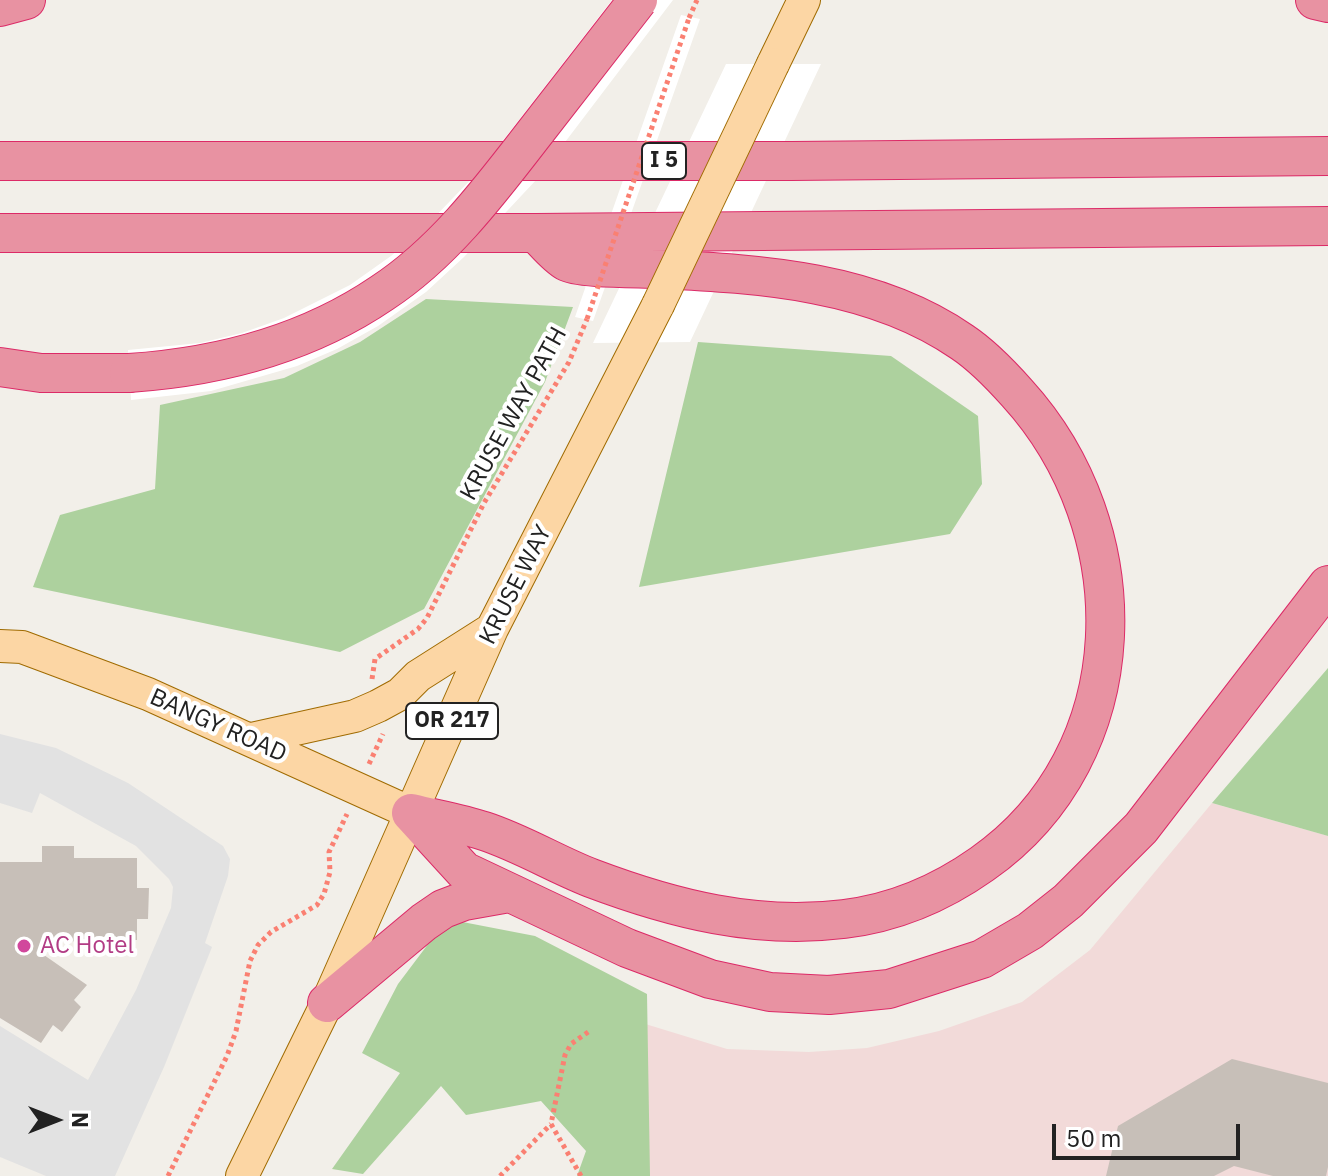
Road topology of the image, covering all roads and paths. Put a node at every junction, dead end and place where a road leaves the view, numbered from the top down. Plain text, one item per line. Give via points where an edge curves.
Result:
1 (26, 0) edge
2 (638, 0) edge
3 (697, 0) edge
4 (804, 0) edge
5 (1315, 0) edge
6 (1328, 3) edge
7 (0, 7) edge
8 (1328, 156) edge
9 (0, 161) edge
10 (1328, 226) edge
11 (0, 233) edge
12 (536, 233) junction
13 (0, 367) edge
14 (1328, 585) edge
15 (492, 629) junction
16 (7, 639) edge
17 (372, 682) dead end
18 (251, 739) junction
19 (411, 813) junction
20 (329, 852) dead end
21 (509, 893) junction
22 (327, 1003) junction
23 (591, 1030) dead end
24 (551, 1124) junction
25 (168, 1176) edge
26 (242, 1176) edge
27 (500, 1176) edge
28 (581, 1176) edge

1 - 7 highway
2 - 13 highway, bridge via 488,194 383,293 296,338 204,366 129,373 41,373
3 - 17 path, KRUSE WAY PATH, bridge via 569,362 484,503 427,618 375,659
4 - 15 main road, KRUSE WAY / OR 217, bridge via 640,343
5 - 6 highway
8 - 9 highway, I 5
10 - 12 highway
11 - 12 highway
12 - 19 highway via 569,264 732,273 828,287 877,300 963,342 1031,409 1081,491 1103,572 1107,614 1097,694 1067,771 1023,830 962,878 911,903 873,914 798,923 710,914 590,878 485,831
14 - 21 highway via 1141,828 1068,901 982,959 889,989 829,995 770,992 710,979 627,948
15 - 18 main road via 378,706
15 - 19 main road, KRUSE WAY / OR 217
16 - 18 main road, BANGY ROAD
18 - 19 main road, BANGY ROAD
19 - 21 highway via 464,871
19 - 22 main road, KRUSE WAY
20 - 25 path via 328,883 317,905 271,932 250,961 227,1056
21 - 22 highway via 443,909
22 - 26 main road, KRUSE WAY
23 - 24 path via 565,1055
24 - 27 path
24 - 28 path

